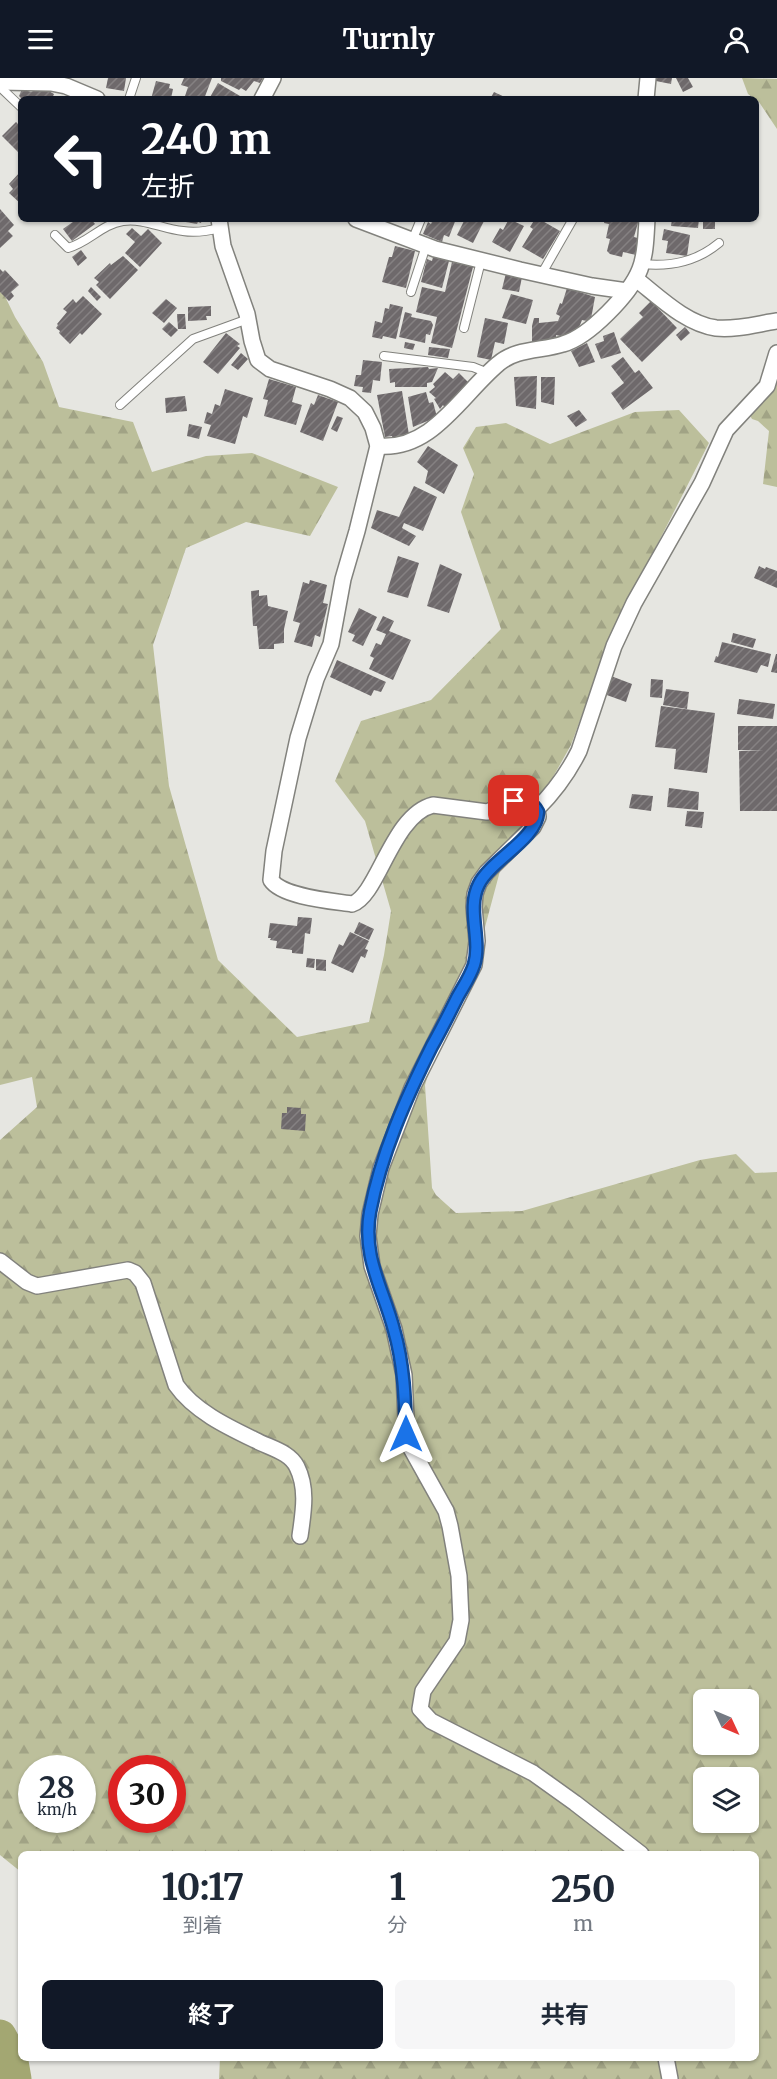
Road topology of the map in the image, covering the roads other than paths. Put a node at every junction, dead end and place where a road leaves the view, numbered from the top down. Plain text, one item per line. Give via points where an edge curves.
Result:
1 (136, 78) edge
2 (273, 78) edge
3 (648, 78) edge
4 (0, 85) edge
5 (90, 96) edge
6 (130, 96) edge
7 (264, 96) edge
8 (646, 96) edge
9 (18, 104) edge
10 (120, 222) edge
11 (133, 222) edge
12 (364, 222) edge
13 (422, 222) edge
14 (571, 222) edge
15 (647, 222) edge
16 (220, 224) edge
17 (55, 235) dead end
18 (419, 243) junction
19 (718, 243) dead end
20 (481, 261) junction
21 (642, 264) junction
22 (541, 275) junction
23 (631, 285) junction
24 (411, 292) dead end
25 (248, 319) junction
26 (777, 321) edge
27 (464, 328) dead end
28 (777, 353) edge
29 (384, 356) dead end
30 (488, 374) junction
31 (120, 405) dead end
32 (378, 446) junction
33 (537, 809) junction
34 (0, 1261) edge
35 (300, 1536) dead end
36 (636, 1851) edge
37 (666, 2061) edge
38 (669, 2079) edge

1 - 6 lane
2 - 7 street
3 - 8 street
4 - 5 street via 51,82
4 - 9 lane
10 - 17 lane via 68,248
11 - 16 lane via 183,232 210,231
12 - 18 street
13 - 18 lane
14 - 22 lane
15 - 21 street
16 - 25 street via 223,246
18 - 20 street
18 - 24 lane
19 - 21 lane via 685,262
20 - 22 street
20 - 27 lane
21 - 23 street
22 - 23 street via 592,286
23 - 26 street via 706,326 729,328
23 - 30 street via 596,324 575,340 513,356
25 - 31 lane via 193,339
25 - 32 street via 258,360 270,369 350,398 365,412
28 - 33 street via 767,386 726,430 702,483 634,603 614,646 579,751 563,779
29 - 30 lane via 473,367
30 - 32 street via 425,434 404,445
32 - 33 street via 343,579 331,644 298,738 271,880 290,892 356,903 403,829 426,807 487,812 523,801
33 - 36 street via 533,827 479,883 474,907 474,965 390,1141 370,1214 369,1252 402,1364 407,1441 446,1511 459,1576 460,1631 454,1647 423,1691 420,1709 431,1721 533,1773
34 - 35 street via 37,1286 128,1270 135,1273 143,1283 176,1385 183,1395 233,1429 287,1455 297,1466 304,1507
37 - 38 street

